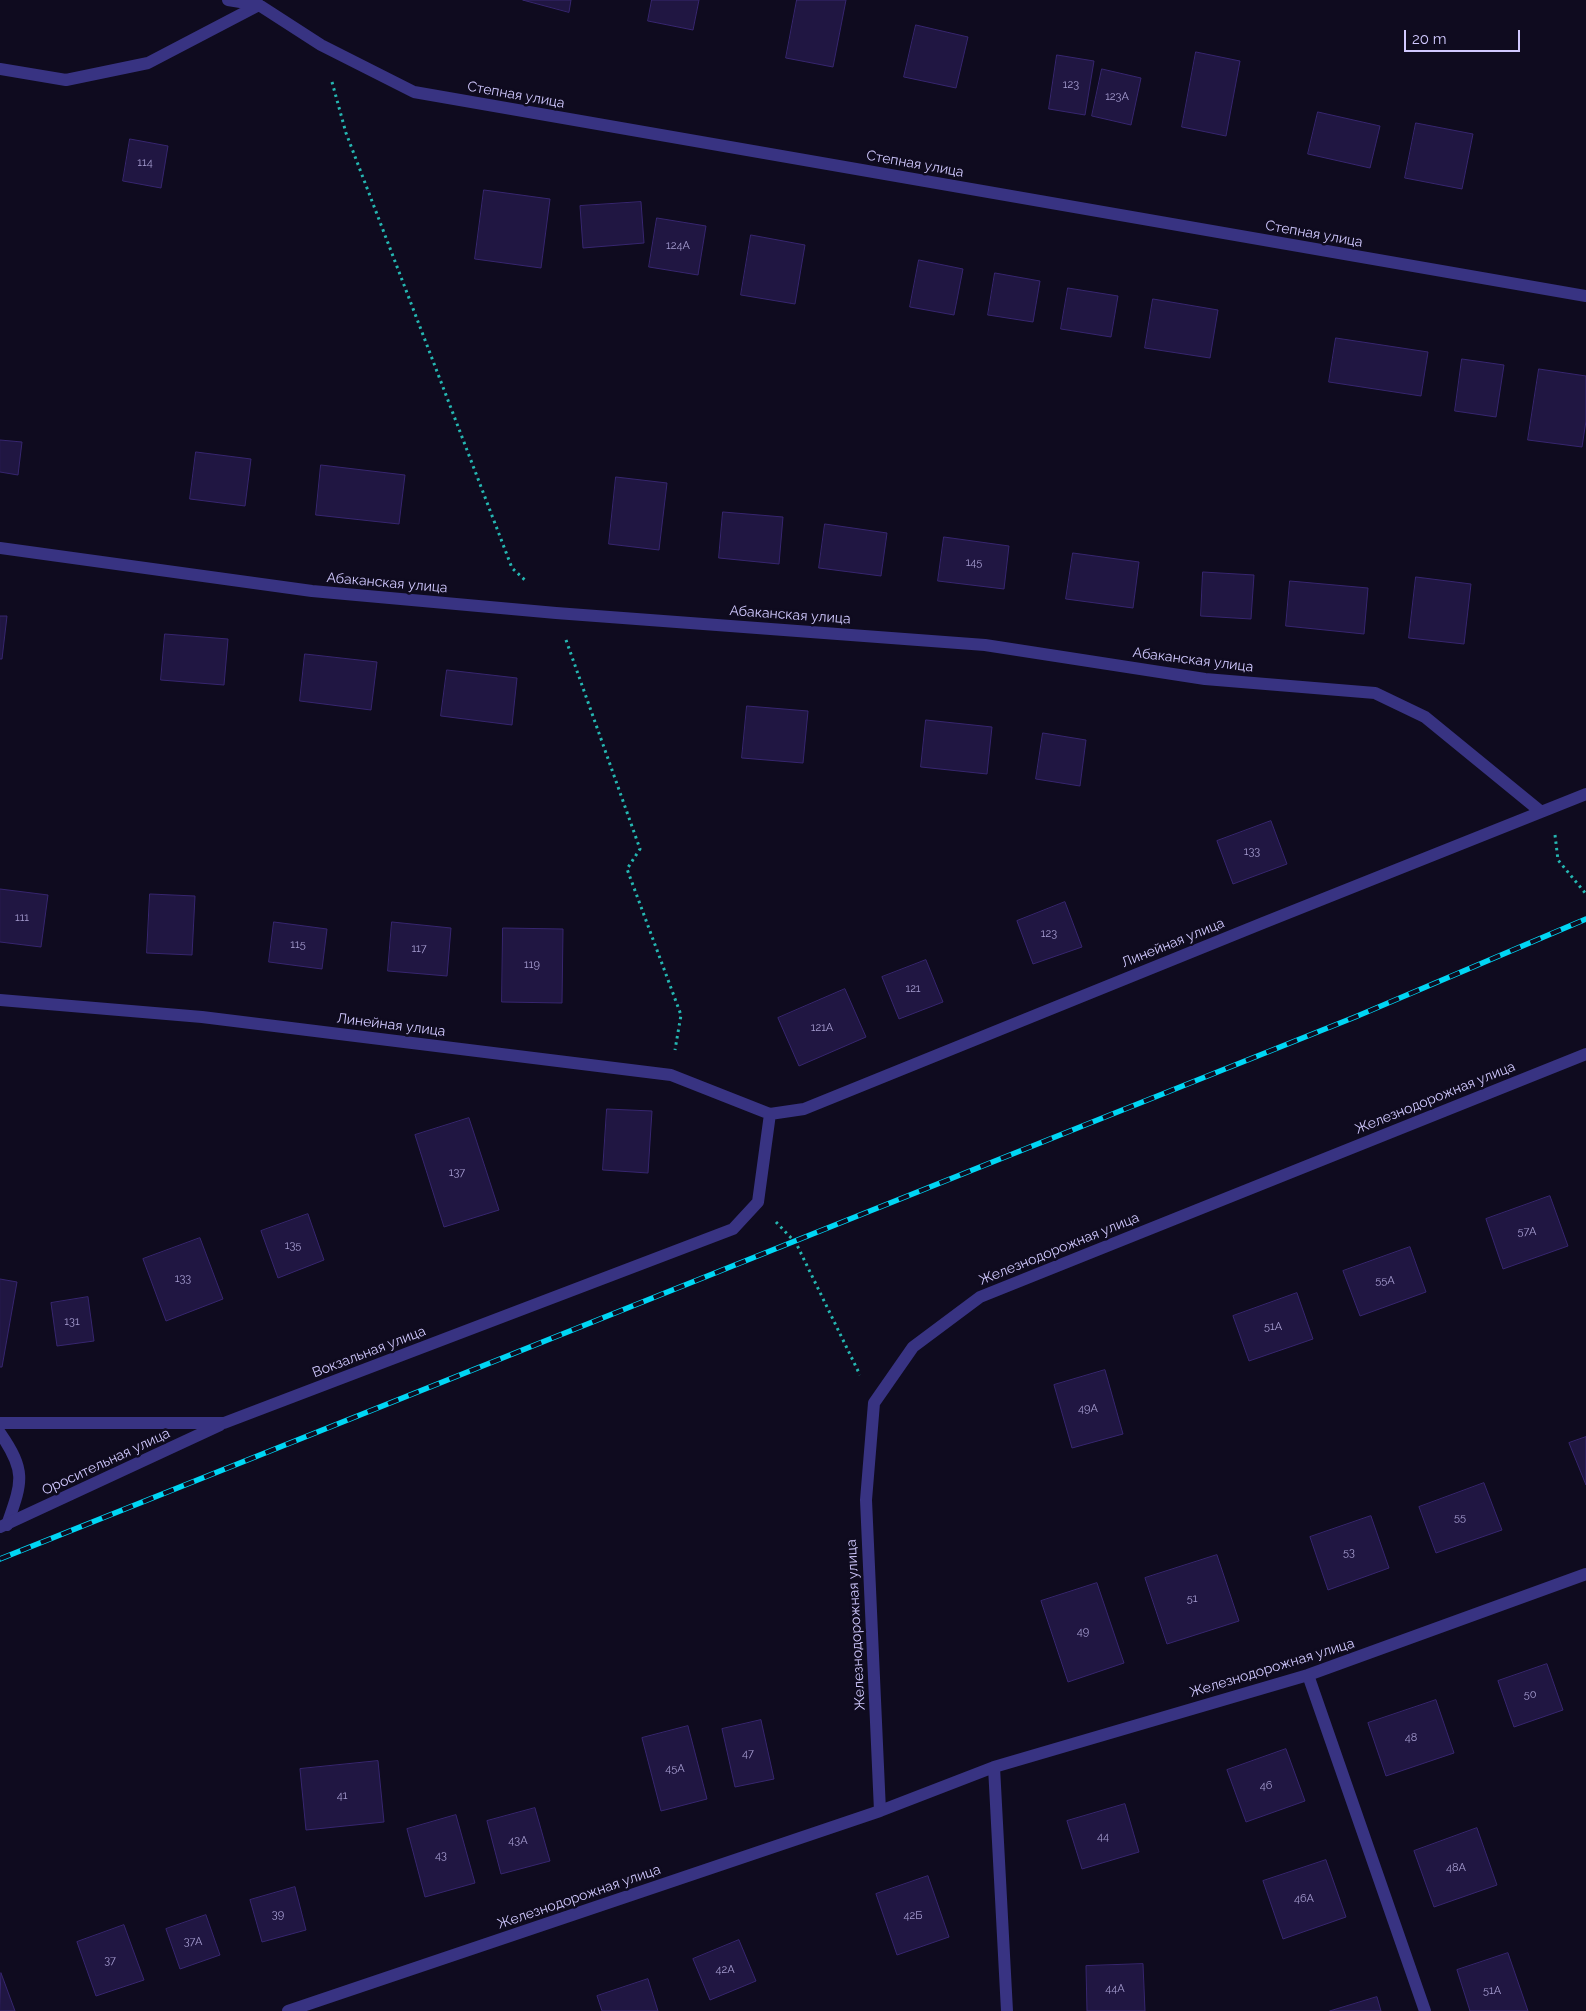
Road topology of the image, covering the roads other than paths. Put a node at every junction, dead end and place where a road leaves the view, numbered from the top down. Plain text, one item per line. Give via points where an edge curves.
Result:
1 (228, 0) edge
2 (259, 3) edge
3 (0, 69) edge
4 (1586, 296) edge
5 (0, 548) edge
6 (1586, 794) edge
7 (1540, 811) junction
8 (0, 1000) edge
9 (1586, 1054) edge
10 (770, 1114) junction
11 (0, 1423) edge
12 (224, 1423) junction
13 (0, 1433) edge
14 (4, 1526) edge
15 (1586, 1574) edge
16 (1308, 1675) junction
17 (994, 1767) junction
18 (880, 1811) junction
19 (288, 2011) edge
20 (1007, 2011) edge
21 (1424, 2011) edge

1 - 2 street, Степная улица
2 - 3 street via 148,63 66,80
2 - 4 street, Степная улица via 321,45 414,92
5 - 7 street, Абаканская улица via 312,591 985,645 1205,679 1375,693 1425,717
6 - 7 street, Линейная улица
7 - 10 street, Линейная улица via 804,1109
8 - 10 street, Линейная улица via 202,1016 671,1075
9 - 18 street, Железнодорожная улица via 980,1297 913,1347 874,1403 866,1500
10 - 12 street, Вокзальная улица via 758,1202 734,1229
11 - 12 street, Вокзальная улица
12 - 14 street, Оросительная улица
13 - 14 street via 15,1456 20,1486
15 - 16 street, Железнодорожная улица
16 - 17 street, Железнодорожная улица
16 - 21 street
17 - 18 street, Железнодорожная улица
17 - 20 street
18 - 19 street, Железнодорожная улица

